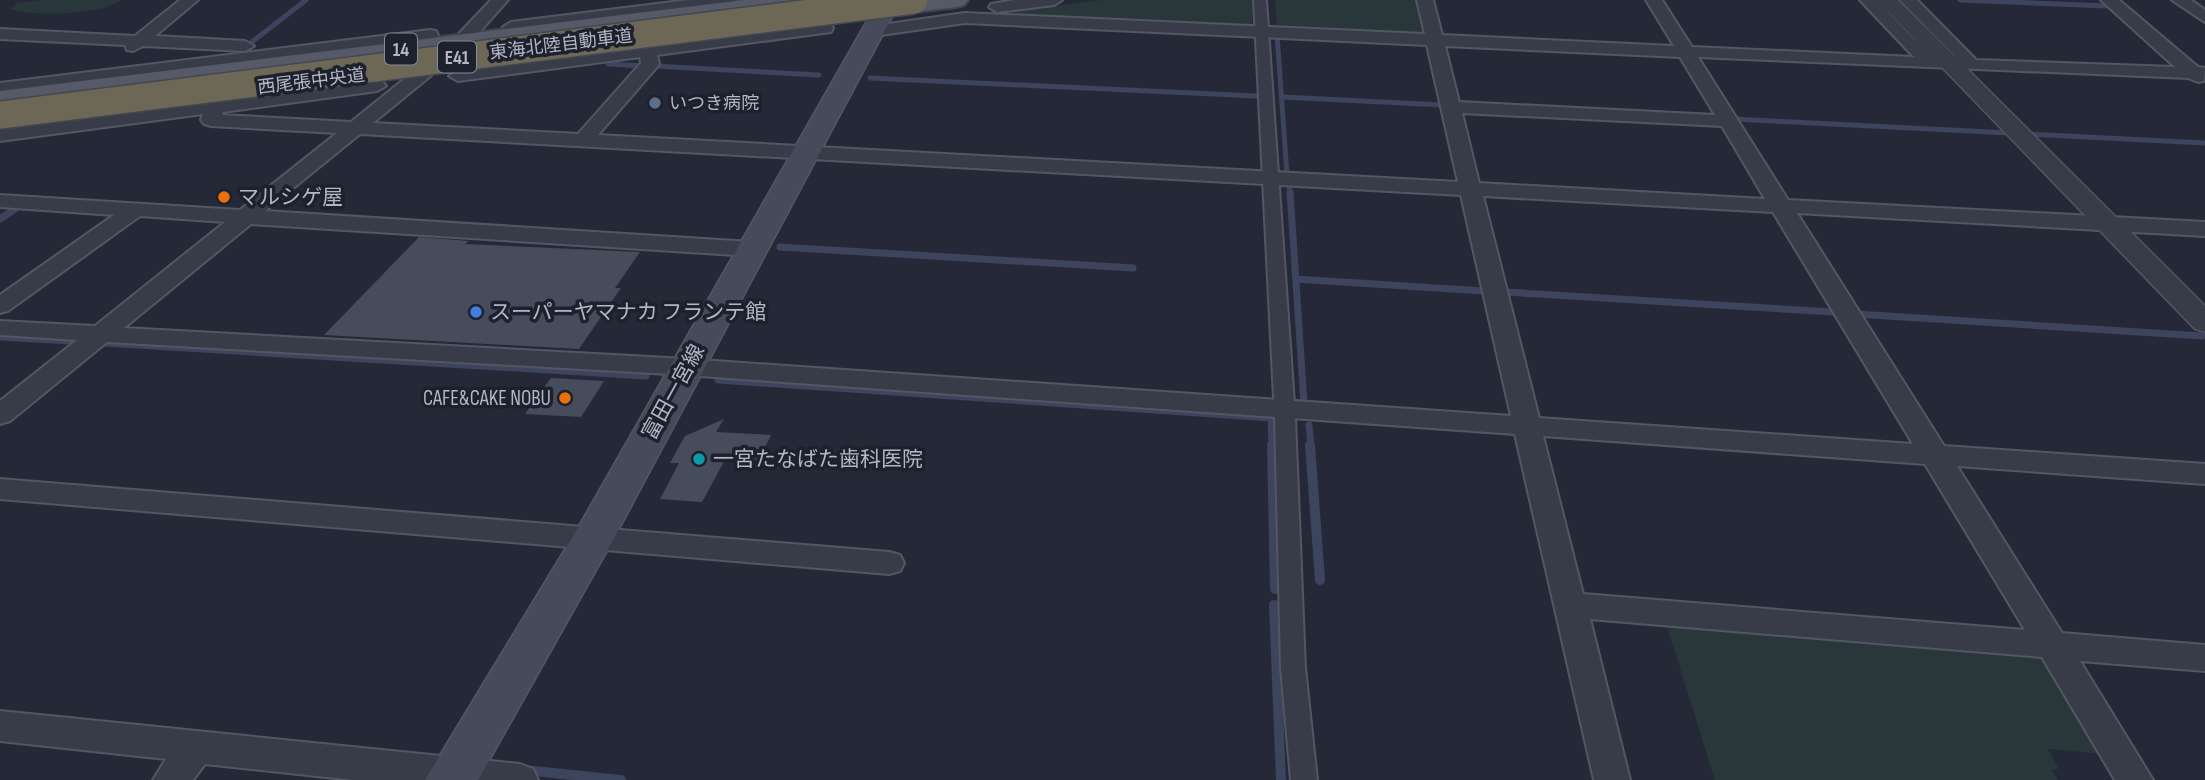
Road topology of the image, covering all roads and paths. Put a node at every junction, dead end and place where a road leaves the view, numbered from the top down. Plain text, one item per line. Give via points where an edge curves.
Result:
1 (190, 0) edge
2 (500, 0) edge
3 (802, 0) edge
4 (842, 0) edge
5 (1054, 0) edge
6 (1260, 0) edge
7 (1425, 0) edge
8 (1654, 0) edge
9 (1868, 0) edge
10 (1887, 0) edge
11 (1908, 0) edge
12 (2109, 0) edge
13 (2180, 0) edge
14 (705, 10) edge
15 (891, 10) edge
16 (956, 11) edge
17 (2205, 17) edge
18 (511, 27) dead end
19 (825, 28) dead end
20 (1261, 32) junction
21 (0, 34) edge
22 (430, 35) dead end
23 (1433, 39) junction
24 (139, 41) junction
25 (461, 42) junction
26 (1685, 50) junction
27 (646, 51) junction
28 (1949, 64) junction
29 (432, 66) junction
30 (275, 69) junction
31 (458, 76) dead end
32 (2201, 76) edge
33 (93, 77) junction
34 (377, 86) dead end
35 (0, 88) edge
36 (262, 101) junction
37 (0, 102) edge
38 (1450, 107) junction
39 (214, 108) junction
40 (0, 116) edge
41 (0, 121) edge
42 (1728, 121) junction
43 (354, 129) junction
44 (0, 135) edge
45 (583, 141) junction
46 (803, 153) junction
47 (1273, 177) junction
48 (1470, 188) junction
49 (0, 201) edge
50 (1780, 205) junction
51 (135, 210) junction
52 (245, 217) junction
53 (2107, 224) junction
54 (2205, 229) edge
55 (751, 249) junction
56 (0, 306) edge
57 (2205, 323) edge
58 (0, 328) edge
59 (100, 334) junction
60 (687, 368) junction
61 (1284, 409) junction
62 (0, 415) edge
63 (1525, 426) junction
64 (1934, 454) junction
65 (2205, 474) edge
66 (0, 489) edge
67 (593, 538) junction
68 (889, 564) dead end
69 (1569, 605) junction
70 (2051, 645) junction
71 (2205, 658) edge
72 (0, 726) edge
73 (197, 747) junction
74 (453, 777) edge
75 (171, 780) edge
76 (520, 780) edge
77 (1304, 780) edge
78 (1612, 780) edge
79 (2135, 780) edge

1 - 24 street
2 - 25 street
3 - 14 main road, 西尾張中央道 / 14
4 - 37 highway, 東海北陸自動車道 / E41
5 - 16 street
6 - 20 street
7 - 23 street
8 - 26 street
9 - 28 street via 1923,57
10 - 28 street
11 - 28 street via 1968,59
12 - 32 street
13 - 17 street
14 - 15 main road, 西尾張中央道 / 14
14 - 18 street
14 - 19 street
14 - 25 main road, 西尾張中央道 / 14
14 - 27 street
14 - 29 main road, 西尾張中央道 / 14
15 - 16 main road, 西尾張中央道 / 14
15 - 40 highway, 東海北陸自動車道 / E41, bridge
15 - 46 main road, 富田一宮線
16 - 20 street
20 - 23 street
20 - 47 street
21 - 24 street
22 - 30 street
23 - 26 street
23 - 38 street
24 - 30 street via 257,47
24 - 33 street
25 - 29 street
25 - 30 main road, 西尾張中央道 / 14
26 - 28 street
26 - 42 street
27 - 31 street
27 - 45 street via 650,64
28 - 32 street
28 - 53 street
29 - 30 main road, 西尾張中央道 / 14
29 - 43 street
30 - 33 street
30 - 36 street
30 - 37 main road, 西尾張中央道 / 14
30 - 41 main road, 西尾張中央道 / 14
33 - 35 street
34 - 36 street
36 - 39 street
38 - 42 street
38 - 48 street
39 - 43 street via 211,120
39 - 44 street
42 - 50 street
43 - 45 street
43 - 52 street
45 - 46 street
46 - 47 street
46 - 55 main road, 富田一宮線
47 - 48 street
47 - 61 street
48 - 50 street
48 - 63 street
49 - 51 street
50 - 53 street
50 - 64 street
51 - 52 street
51 - 56 street
52 - 55 street
52 - 59 street
53 - 54 street
53 - 57 street
55 - 60 main road, 富田一宮線
58 - 59 street
59 - 60 street
59 - 62 street
60 - 61 street
60 - 67 main road, 富田一宮線
61 - 63 street
61 - 77 street via 1293,667
63 - 64 street
63 - 69 street
64 - 65 street
64 - 70 street
66 - 67 street
67 - 68 street
67 - 74 main road, 富田一宮線
69 - 70 street
69 - 78 street
70 - 71 street
70 - 79 street
72 - 73 street
73 - 74 street
73 - 75 street
74 - 76 street

